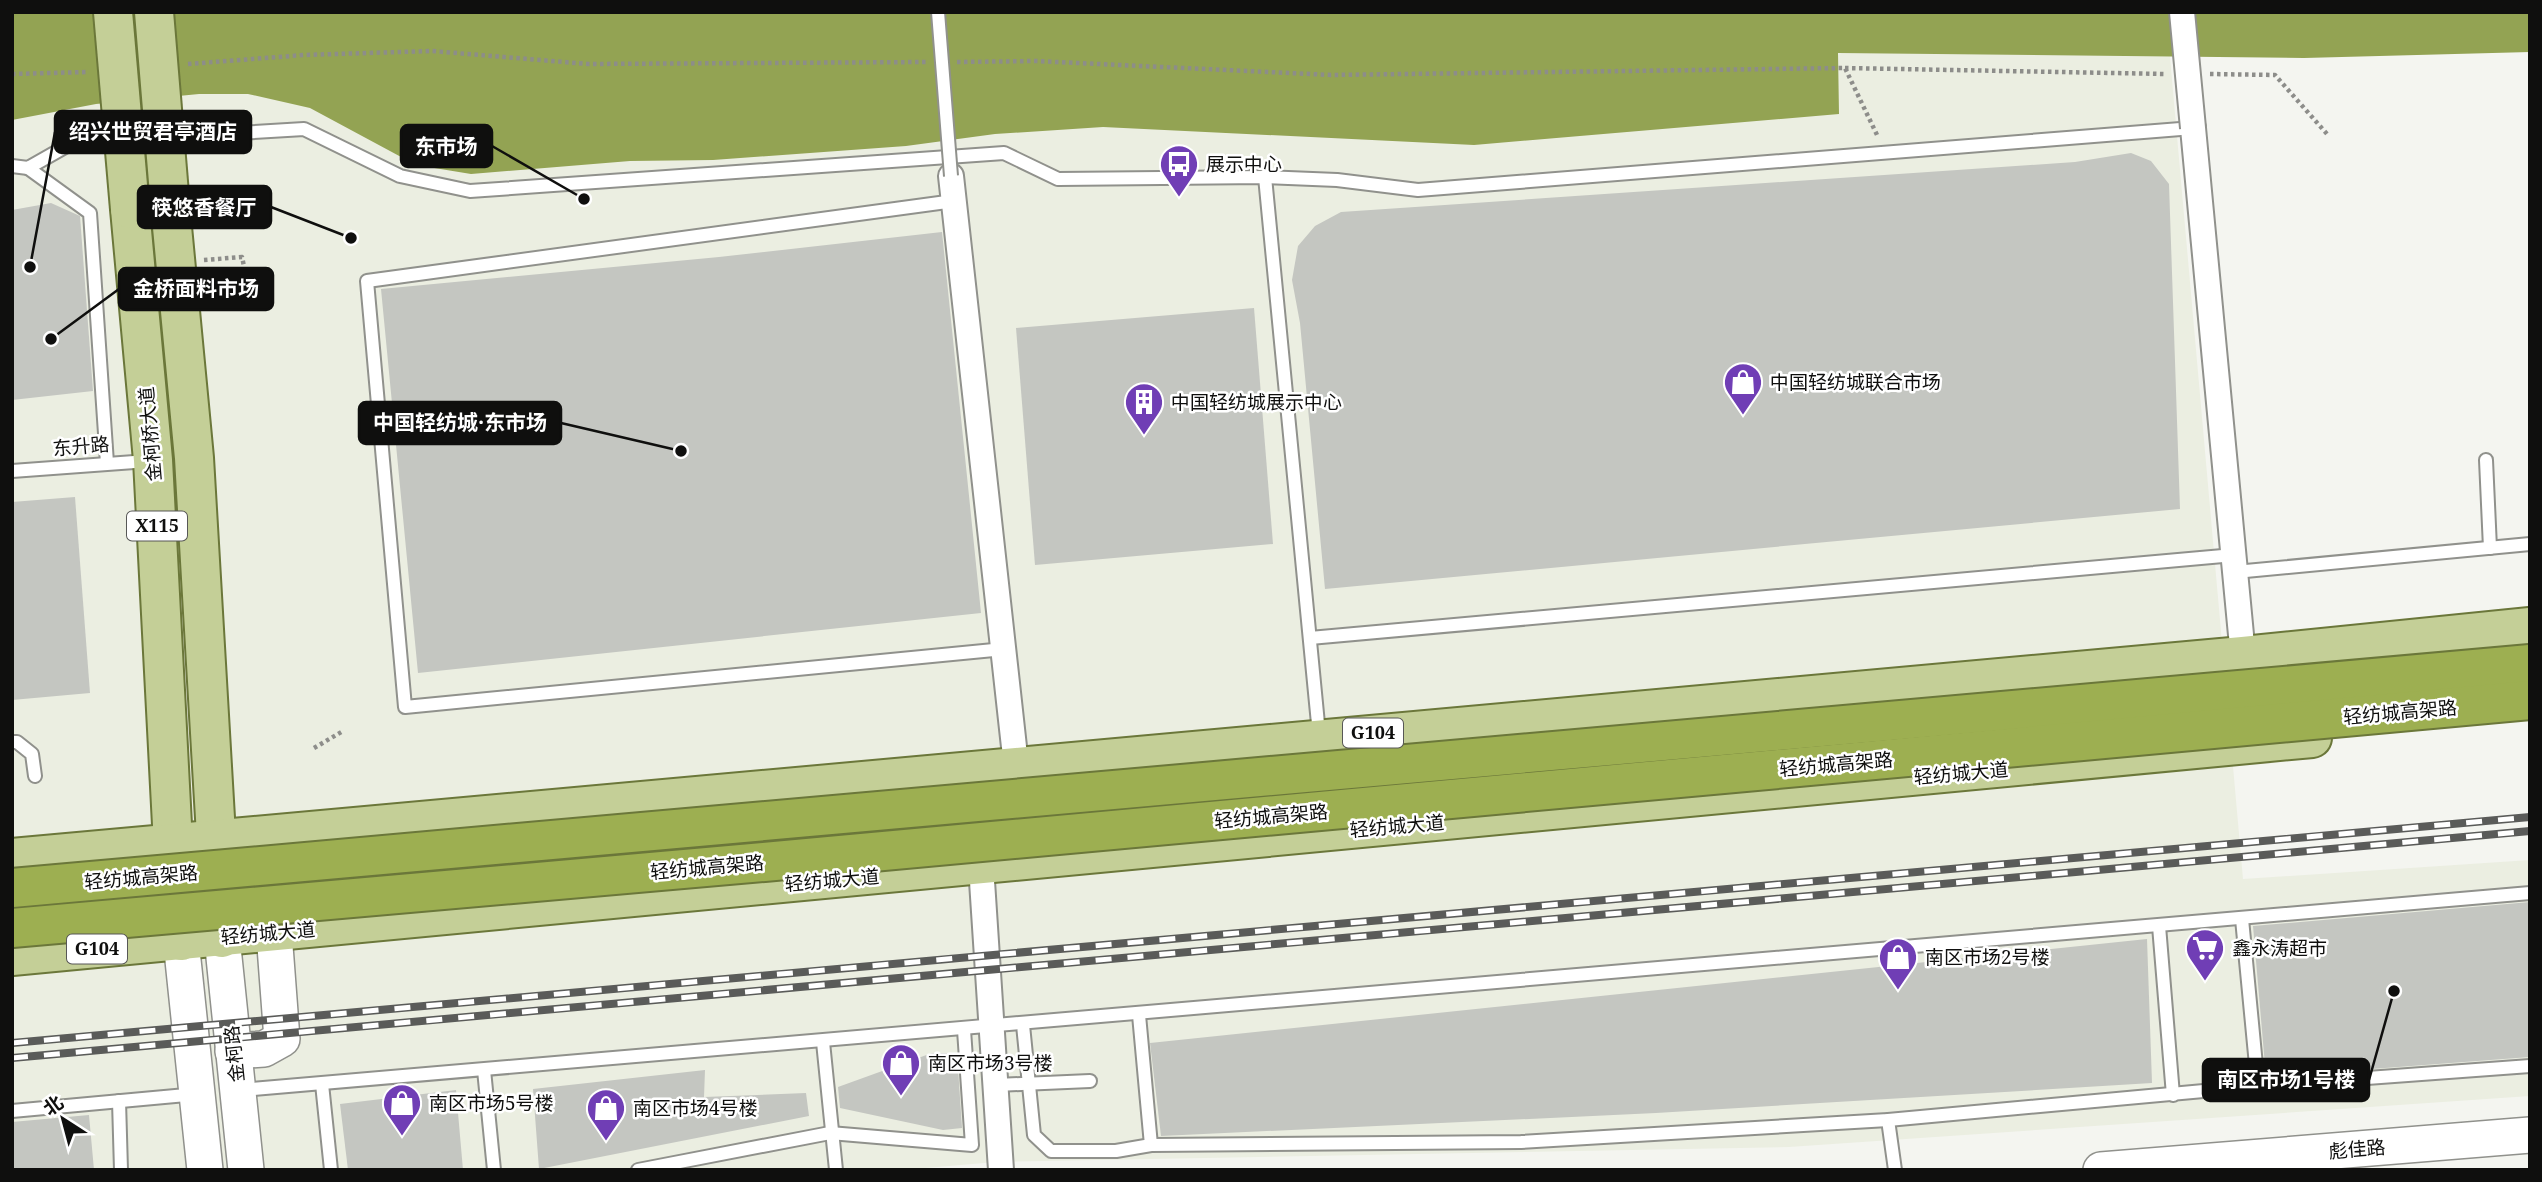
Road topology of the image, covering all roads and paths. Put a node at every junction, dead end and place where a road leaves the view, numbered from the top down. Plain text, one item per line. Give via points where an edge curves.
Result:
1 (113, 12) edge
2 (154, 12) edge
3 (938, 12) edge
4 (2182, 12) edge
5 (938, 62) dead end
6 (952, 62) dead end
7 (182, 64) dead end
8 (1845, 68) junction
9 (102, 71) dead end
10 (12, 74) edge
11 (2178, 74) dead end
12 (2206, 74) dead end
13 (2193, 128) junction
14 (2327, 134) dead end
15 (1886, 153) junction
16 (12, 166) edge
17 (29, 168) junction
18 (951, 176) joint
19 (1265, 177) junction
20 (954, 201) junction
21 (200, 260) dead end
22 (245, 271) dead end
23 (153, 460) junction
24 (2486, 460) dead end
25 (107, 463) junction
26 (12, 471) edge
27 (2530, 544) edge
28 (2490, 548) junction
29 (2235, 564) junction
30 (2530, 627) edge
31 (1310, 638) junction
32 (1004, 649) junction
33 (2244, 656) junction
34 (2530, 664) edge
35 (2530, 700) edge
36 (2530, 719) edge
37 (343, 731) dead end
38 (1320, 738) junction
39 (12, 742) edge
40 (314, 748) dead end
41 (1016, 765) junction
42 (36, 776) dead end
43 (217, 839) junction
44 (173, 844) junction
45 (12, 858) edge
46 (981, 866) junction
47 (12, 888) edge
48 (2530, 894) edge
49 (2242, 919) junction
50 (2159, 926) junction
51 (12, 928) edge
52 (274, 933) junction
53 (222, 938) junction
54 (181, 941) junction
55 (12, 956) edge
56 (1139, 1015) junction
57 (1023, 1026) junction
58 (992, 1028) junction
59 (964, 1030) junction
60 (823, 1042) junction
61 (233, 1051) junction
62 (2530, 1066) edge
63 (484, 1070) junction
64 (1090, 1081) dead end
65 (322, 1084) junction
66 (1029, 1085) junction
67 (996, 1086) junction
68 (2258, 1086) junction
69 (237, 1091) junction
70 (197, 1094) junction
71 (2173, 1095) junction
72 (119, 1101) junction
73 (12, 1111) edge
74 (1888, 1120) junction
75 (830, 1133) junction
76 (2530, 1135) edge
77 (1151, 1145) junction
78 (121, 1170) edge
79 (205, 1170) edge
80 (246, 1170) edge
81 (331, 1170) edge
82 (494, 1170) edge
83 (638, 1170) edge
84 (836, 1170) edge
85 (1001, 1170) edge
86 (1895, 1170) edge
87 (2101, 1170) edge

1 - 23 main road, 金柯桥大道 / X115, bridge
2 - 43 main road, X115, bridge via 194,458
3 - 18 lane, bridge
4 - 13 street, bridge
5 - 7 path via 588,64 432,51
6 - 8 path via 1036,61 1331,75
8 - 11 path
8 - 15 path
9 - 10 path
12 - 14 path via 2275,75
13 - 15 lane
13 - 29 street
15 - 19 lane via 1418,190
16 - 17 lane
17 - 19 lane via 72,144 304,130 400,176 470,191 1004,153 1058,179
17 - 25 lane via 90,213
18 - 20 street
19 - 31 lane
20 - 32 street
20 - 32 lane via 366,281 405,707
21 - 22 path via 242,257
23 - 25 lane, 东升路
23 - 44 main road, 金柯桥大道 / X115
24 - 28 lane
25 - 26 lane, 东升路
27 - 28 lane
28 - 29 lane
29 - 31 lane
29 - 33 street
30 - 33 main road, G104
31 - 38 lane
32 - 41 street
33 - 38 main road, G104
34 - 47 highway, 轻纺城高架路, bridge
35 - 51 highway, 轻纺城高架路, bridge
36 - 46 main road, 轻纺城大道 / G104
37 - 40 path
38 - 41 main road, G104
39 - 42 lane via 32,754
41 - 43 main road, G104
43 - 44 main road, G104
43 - 53 main road, X115
44 - 45 main road, G104
44 - 54 main road, 金柯桥大道
46 - 52 main road, 轻纺城大道 / G104
46 - 58 street
48 - 49 lane
49 - 50 lane
49 - 68 lane
50 - 56 lane
50 - 71 lane
52 - 53 main road, 轻纺城大道 / G104
52 - 61 main road via 282,1039 264,1049
53 - 54 main road, 轻纺城大道 / G104
53 - 61 main road, 金柯路
54 - 55 main road, 轻纺城大道 / G104
54 - 70 main road
56 - 57 lane
56 - 77 lane
57 - 58 lane
57 - 66 lane
58 - 59 lane
58 - 67 street
59 - 60 lane
59 - 75 lane via 972,1145
60 - 63 lane
60 - 75 lane
61 - 69 main road, 金柯路
62 - 68 lane
63 - 65 lane
63 - 82 lane
64 - 66 lane
65 - 69 lane
65 - 81 lane
66 - 67 lane
66 - 77 lane via 1034,1135 1051,1151 1115,1151
67 - 85 street
68 - 71 lane
69 - 80 main road, 金柯路
70 - 72 lane
70 - 79 main road
71 - 74 lane
72 - 73 lane
72 - 78 lane
74 - 77 lane via 1521,1142
74 - 86 lane
75 - 83 lane
75 - 84 lane
76 - 87 main road, 彪佳路

